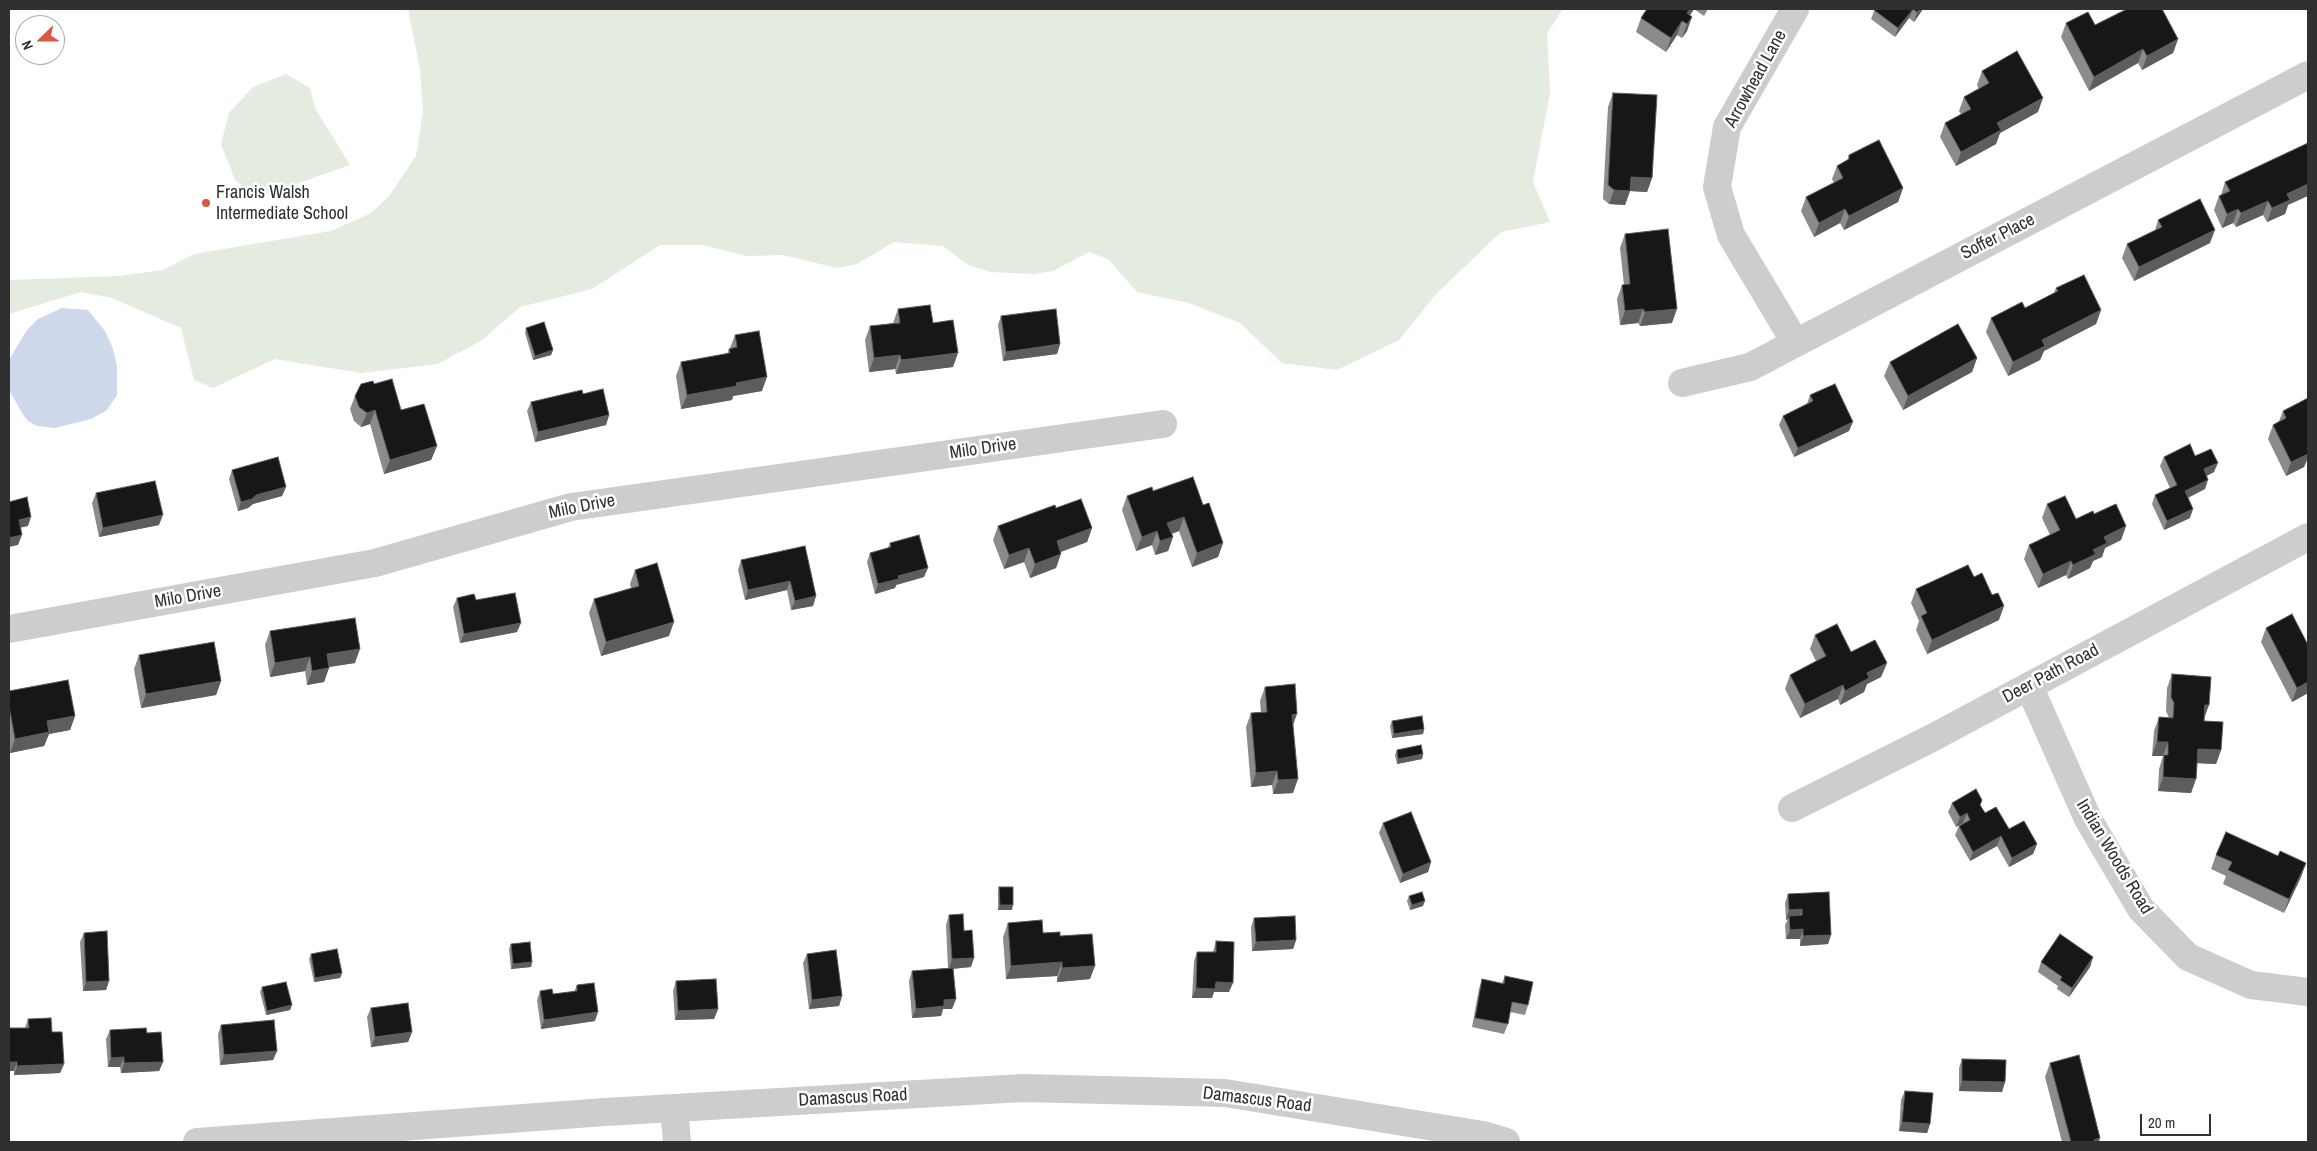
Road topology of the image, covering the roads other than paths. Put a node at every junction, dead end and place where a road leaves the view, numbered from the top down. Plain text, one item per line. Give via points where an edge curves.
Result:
1 (1795, 9) edge
2 (2308, 76) edge
3 (1795, 342) junction
4 (1682, 383) dead end
5 (1162, 424) dead end
6 (2308, 537) edge
7 (9, 628) edge
8 (2030, 686) junction
9 (1792, 808) dead end
10 (2308, 992) edge
11 (674, 1108) junction
12 (197, 1142) edge
13 (677, 1142) edge
14 (1506, 1142) edge

1 - 3 street, Arrowhead Lane via 1727,127 1717,187 1731,235
2 - 3 street, Soffer Place
3 - 4 street, Soffer Place via 1750,367
5 - 7 street, Milo Drive via 571,507 375,563
6 - 8 street, Deer Path Road
8 - 9 street, Deer Path Road
8 - 10 street, Indian Woods Road via 2088,819 2141,910 2188,957 2251,985
11 - 12 street, Damascus Road
11 - 13 street
11 - 14 street, Damascus Road via 1023,1088 1225,1093 1483,1135

